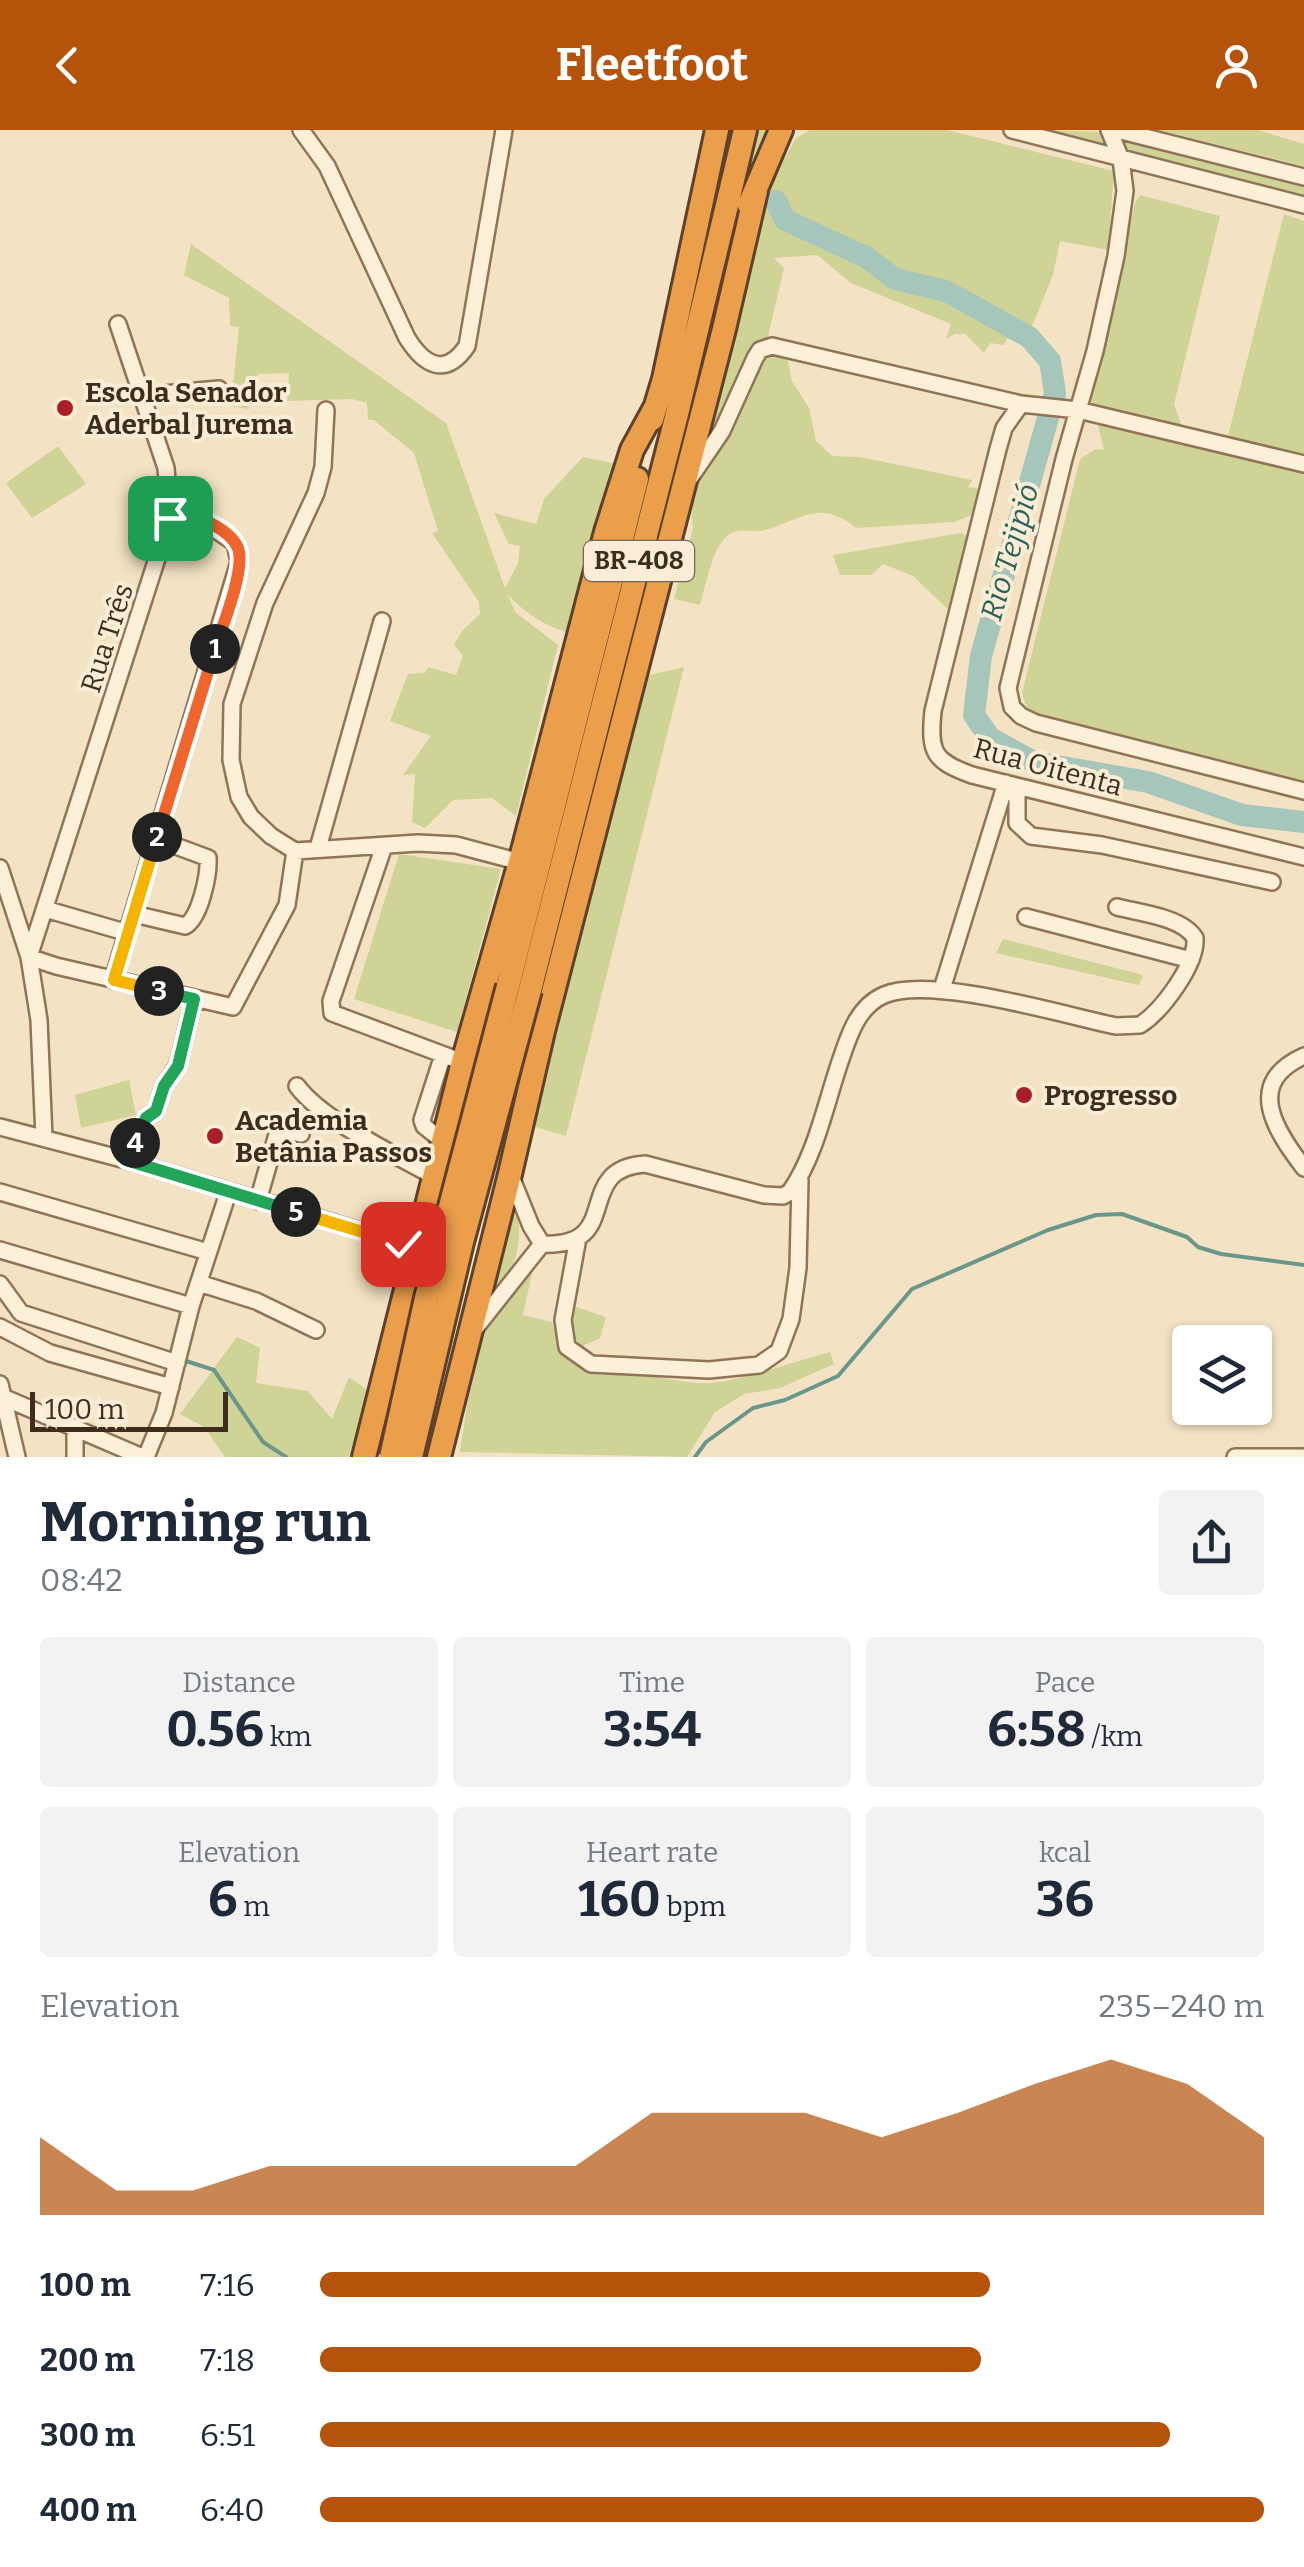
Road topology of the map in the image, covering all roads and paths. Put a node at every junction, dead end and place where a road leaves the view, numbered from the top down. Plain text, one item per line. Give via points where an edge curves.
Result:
1 (301, 130) edge
2 (504, 130) edge
3 (717, 130) edge
4 (745, 130) edge
5 (781, 130) edge
6 (1012, 130) edge
7 (1108, 130) edge
8 (1117, 130) edge
9 (1121, 159) junction
10 (1304, 177) edge
11 (756, 191) junction
12 (1304, 205) edge
13 (706, 294) junction
14 (118, 324) dead end
15 (219, 389) dead end
16 (141, 396) junction
17 (1021, 404) junction
18 (655, 408) junction
19 (1071, 409) junction
20 (326, 410) dead end
21 (1304, 464) edge
22 (681, 490) junction
23 (171, 507) junction
24 (382, 621) dead end
25 (1005, 786) junction
26 (1304, 791) edge
27 (157, 839) junction
28 (384, 846) junction
29 (318, 848) junction
30 (295, 851) junction
31 (1304, 857) edge
32 (520, 862) junction
33 (0, 868) edge
34 (1272, 882) dead end
35 (1117, 907) dead end
36 (45, 908) junction
37 (6, 909) edge
38 (134, 914) junction
39 (1026, 917) dead end
40 (128, 933) junction
41 (29, 957) junction
42 (1191, 960) junction
43 (114, 980) junction
44 (519, 988) junction
45 (942, 988) junction
46 (194, 999) junction
47 (1304, 1056) edge
48 (453, 1059) junction
49 (297, 1086) dead end
50 (0, 1127) edge
51 (301, 1134) dead end
52 (44, 1138) junction
53 (126, 1160) junction
54 (1304, 1168) edge
55 (510, 1174) junction
56 (800, 1174) junction
57 (435, 1177) junction
58 (0, 1192) edge
59 (228, 1193) junction
60 (258, 1201) junction
61 (578, 1238) junction
62 (542, 1244) junction
63 (418, 1248) junction
64 (0, 1250) edge
65 (208, 1252) junction
66 (486, 1268) junction
67 (199, 1283) junction
68 (0, 1284) edge
69 (192, 1306) junction
70 (0, 1327) edge
71 (316, 1330) dead end
72 (468, 1338) junction
73 (177, 1363) junction
74 (170, 1387) junction
75 (2, 1391) edge
76 (75, 1428) junction
77 (17, 1457) edge
78 (75, 1457) edge
79 (144, 1457) edge
80 (364, 1457) edge
81 (392, 1457) edge
82 (411, 1457) edge
83 (439, 1457) edge
84 (1235, 1457) edge
85 (1302, 1457) edge

1 - 2 street via 327,166 406,338 418,356 440,365 467,346
3 - 18 highway, BR-408
4 - 13 highway, BR-408
5 - 11 highway
6 - 9 street
7 - 9 street
8 - 10 street
9 - 12 street
9 - 19 street via 1123,215 1106,306
11 - 13 highway
11 - 22 highway
13 - 44 highway, BR-408
14 - 16 street, Rua Três
15 - 16 street
16 - 23 street, Rua Três via 166,468
17 - 19 street
17 - 22 street via 772,346 760,350 722,431
17 - 25 street, Rua Oitenta via 1004,428 931,735 932,748 952,768
18 - 32 highway via 621,482
18 - 44 highway, BR-408
19 - 21 street
19 - 26 street via 1008,688 1012,706 1062,731
20 - 30 street via 316,493 254,629 230,728 239,797 251,817
22 - 55 highway
23 - 27 street via 235,543 240,562
23 - 36 street, Rua Três
24 - 29 street
25 - 31 street, Rua Oitenta
25 - 34 street via 1017,795 1017,823 1031,836
25 - 45 street
27 - 38 street
27 - 38 street via 208,858 197,909 185,926
28 - 29 street
28 - 32 street via 456,845
28 - 48 street via 331,1008 338,1017
29 - 30 street
30 - 46 street via 287,905 242,994 232,1006
32 - 48 highway
33 - 37 street
35 - 42 street via 1191,931
36 - 40 street
36 - 41 street, Rua Três
37 - 41 street
38 - 40 street
39 - 42 street
40 - 43 street
41 - 43 street
41 - 52 street, Rua Três via 40,1020
42 - 45 street via 1155,1013 1131,1027
43 - 46 street
44 - 81 highway, BR-408, bridge via 426,1298
44 - 82 highway, BR-408, bridge
45 - 56 street via 882,996 861,1013
46 - 53 street via 178,1066
47 - 54 street via 1274,1080 1268,1098 1272,1117
48 - 57 highway
49 - 57 street via 346,1125
50 - 52 street
51 - 60 street via 278,1131
52 - 53 street
53 - 59 street
55 - 62 street
55 - 66 highway
56 - 61 street via 790,1192 774,1196 627,1165 608,1178 592,1224
56 - 61 street via 791,1319 779,1351 759,1365 710,1370 590,1364 567,1347 563,1320
57 - 63 highway
58 - 65 street
59 - 60 street
59 - 65 street
60 - 63 street
61 - 62 street
62 - 72 street
63 - 66 street
63 - 80 highway
64 - 69 street
65 - 67 street
66 - 72 highway
67 - 69 street
67 - 71 street
68 - 73 street via 20,1313
69 - 73 street
70 - 74 street via 50,1353
72 - 83 highway
73 - 74 street
74 - 79 street
75 - 76 street
75 - 77 street
76 - 78 street
76 - 79 street
84 - 85 street

